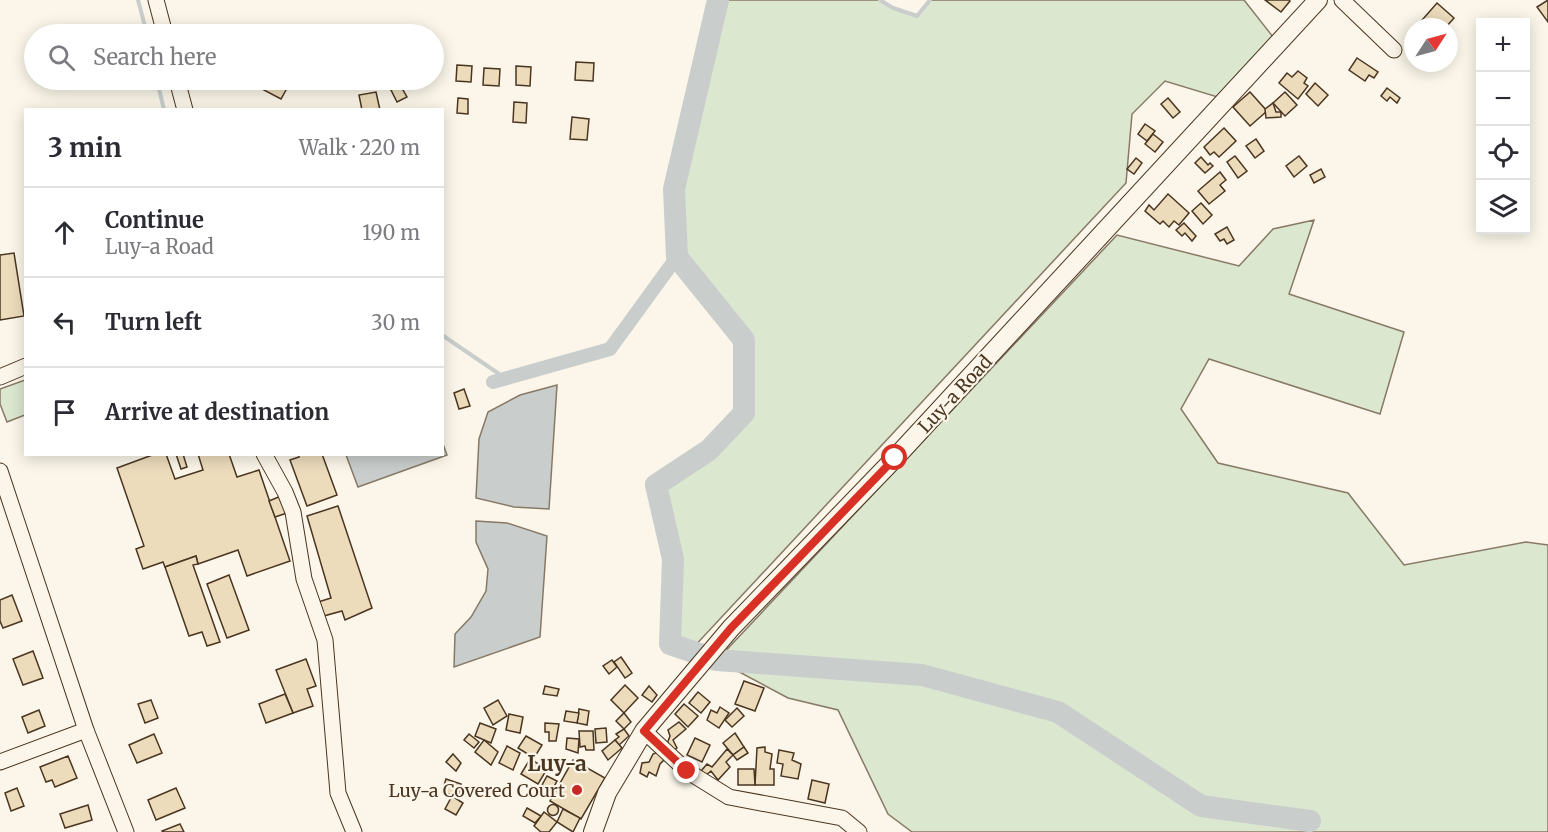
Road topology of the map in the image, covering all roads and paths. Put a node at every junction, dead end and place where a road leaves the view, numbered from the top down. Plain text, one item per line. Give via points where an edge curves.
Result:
1 (156, 0) edge
2 (1318, 0) edge
3 (1342, 0) edge
4 (162, 24) edge
5 (1394, 50) dead end
6 (180, 90) edge
7 (184, 108) edge
8 (24, 367) edge
9 (0, 377) edge
10 (265, 456) edge
11 (1, 475) edge
12 (86, 730) junction
13 (644, 731) junction
14 (0, 762) edge
15 (126, 832) edge
16 (354, 832) edge
17 (593, 832) edge
18 (859, 832) edge

1 - 4 street
2 - 13 main road, Luy-a Road via 895,458 731,628
3 - 5 street
6 - 7 street
8 - 9 street
10 - 16 street via 293,512 304,579 325,640 338,793
11 - 12 street
12 - 14 street
12 - 15 street
13 - 17 main road, Luy-a Road via 607,793
13 - 18 street via 687,771 729,797 842,818

